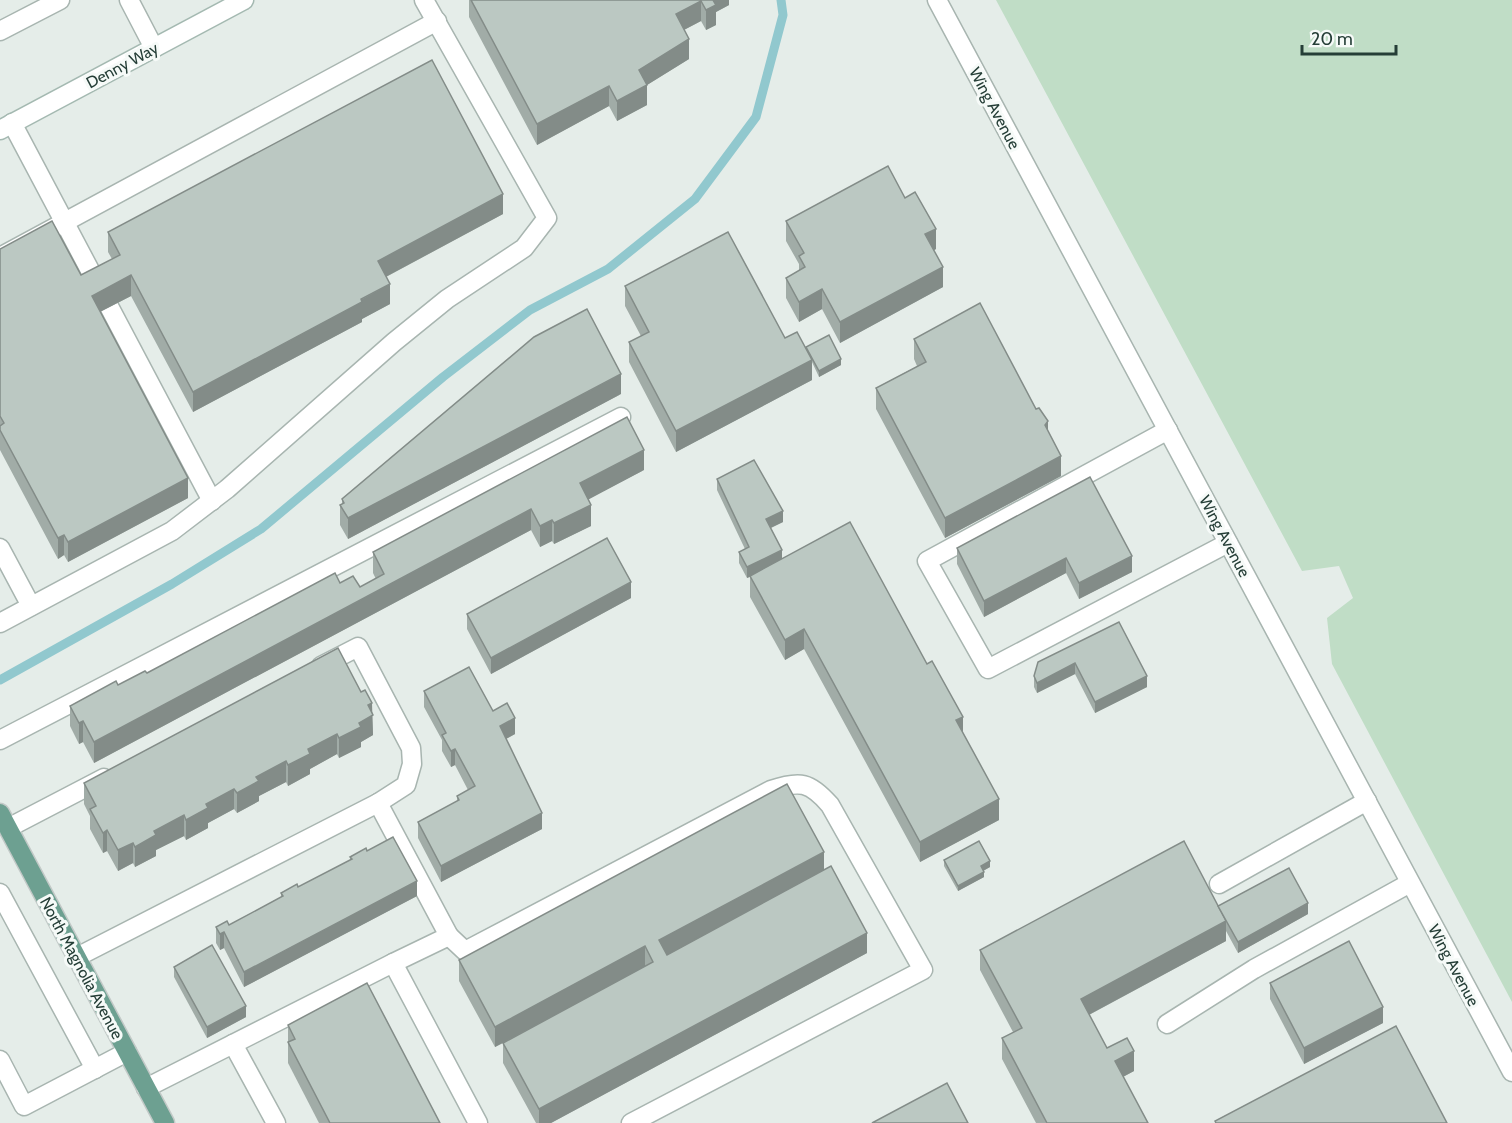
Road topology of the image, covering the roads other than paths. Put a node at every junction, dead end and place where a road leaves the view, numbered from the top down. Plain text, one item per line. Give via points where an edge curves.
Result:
1 (60, 0) edge
2 (129, 0) edge
3 (244, 0) edge
4 (938, 0) edge
5 (427, 1) edge
6 (437, 21) junction
7 (0, 31) edge
8 (154, 48) junction
9 (6, 127) edge
10 (66, 222) junction
11 (0, 257) edge
12 (621, 417) edge
13 (1168, 430) junction
14 (212, 501) junction
15 (1228, 543) junction
16 (0, 548) edge
17 (31, 606) junction
18 (0, 623) edge
19 (305, 675) edge
20 (0, 740) edge
21 (124, 768) edge
22 (1367, 801) junction
23 (378, 803) junction
24 (4, 821) edge
25 (1410, 883) junction
26 (1219, 884) dead end
27 (0, 892) edge
28 (449, 936) junction
29 (76, 957) junction
30 (393, 963) junction
31 (1167, 1024) dead end
32 (233, 1044) junction
33 (127, 1052) junction
34 (0, 1060) edge
35 (95, 1069) junction
36 (1512, 1072) edge
37 (146, 1088) junction
38 (165, 1123) edge
39 (276, 1123) edge
40 (478, 1123) edge
41 (631, 1123) edge

1 - 7 street
2 - 8 street
3 - 8 street, Denny Way
4 - 13 street, Wing Avenue
5 - 6 street
6 - 10 street
6 - 14 street via 546,218 524,248 447,299
8 - 9 street, Denny Way
9 - 10 street
10 - 11 street
10 - 14 street
12 - 20 street
13 - 15 street, Wing Avenue
13 - 15 street via 927,561 988,669
14 - 17 street via 172,531
15 - 22 street, Wing Avenue
16 - 17 street
17 - 18 street
19 - 23 street via 358,648 411,748 412,764 406,785
21 - 24 street
22 - 25 street, Wing Avenue
22 - 26 street
23 - 28 street
23 - 29 street
24 - 29 main road, North Magnolia Avenue
25 - 31 street via 1254,969
25 - 36 street, Wing Avenue
27 - 35 street
28 - 30 street
28 - 41 street via 465,951 771,790 797,783 821,794 923,970
29 - 33 main road, North Magnolia Avenue
30 - 32 street
30 - 40 street
32 - 37 street
32 - 39 street
33 - 35 street
33 - 37 main road, North Magnolia Avenue
34 - 35 street via 24,1106
37 - 38 main road, North Magnolia Avenue

